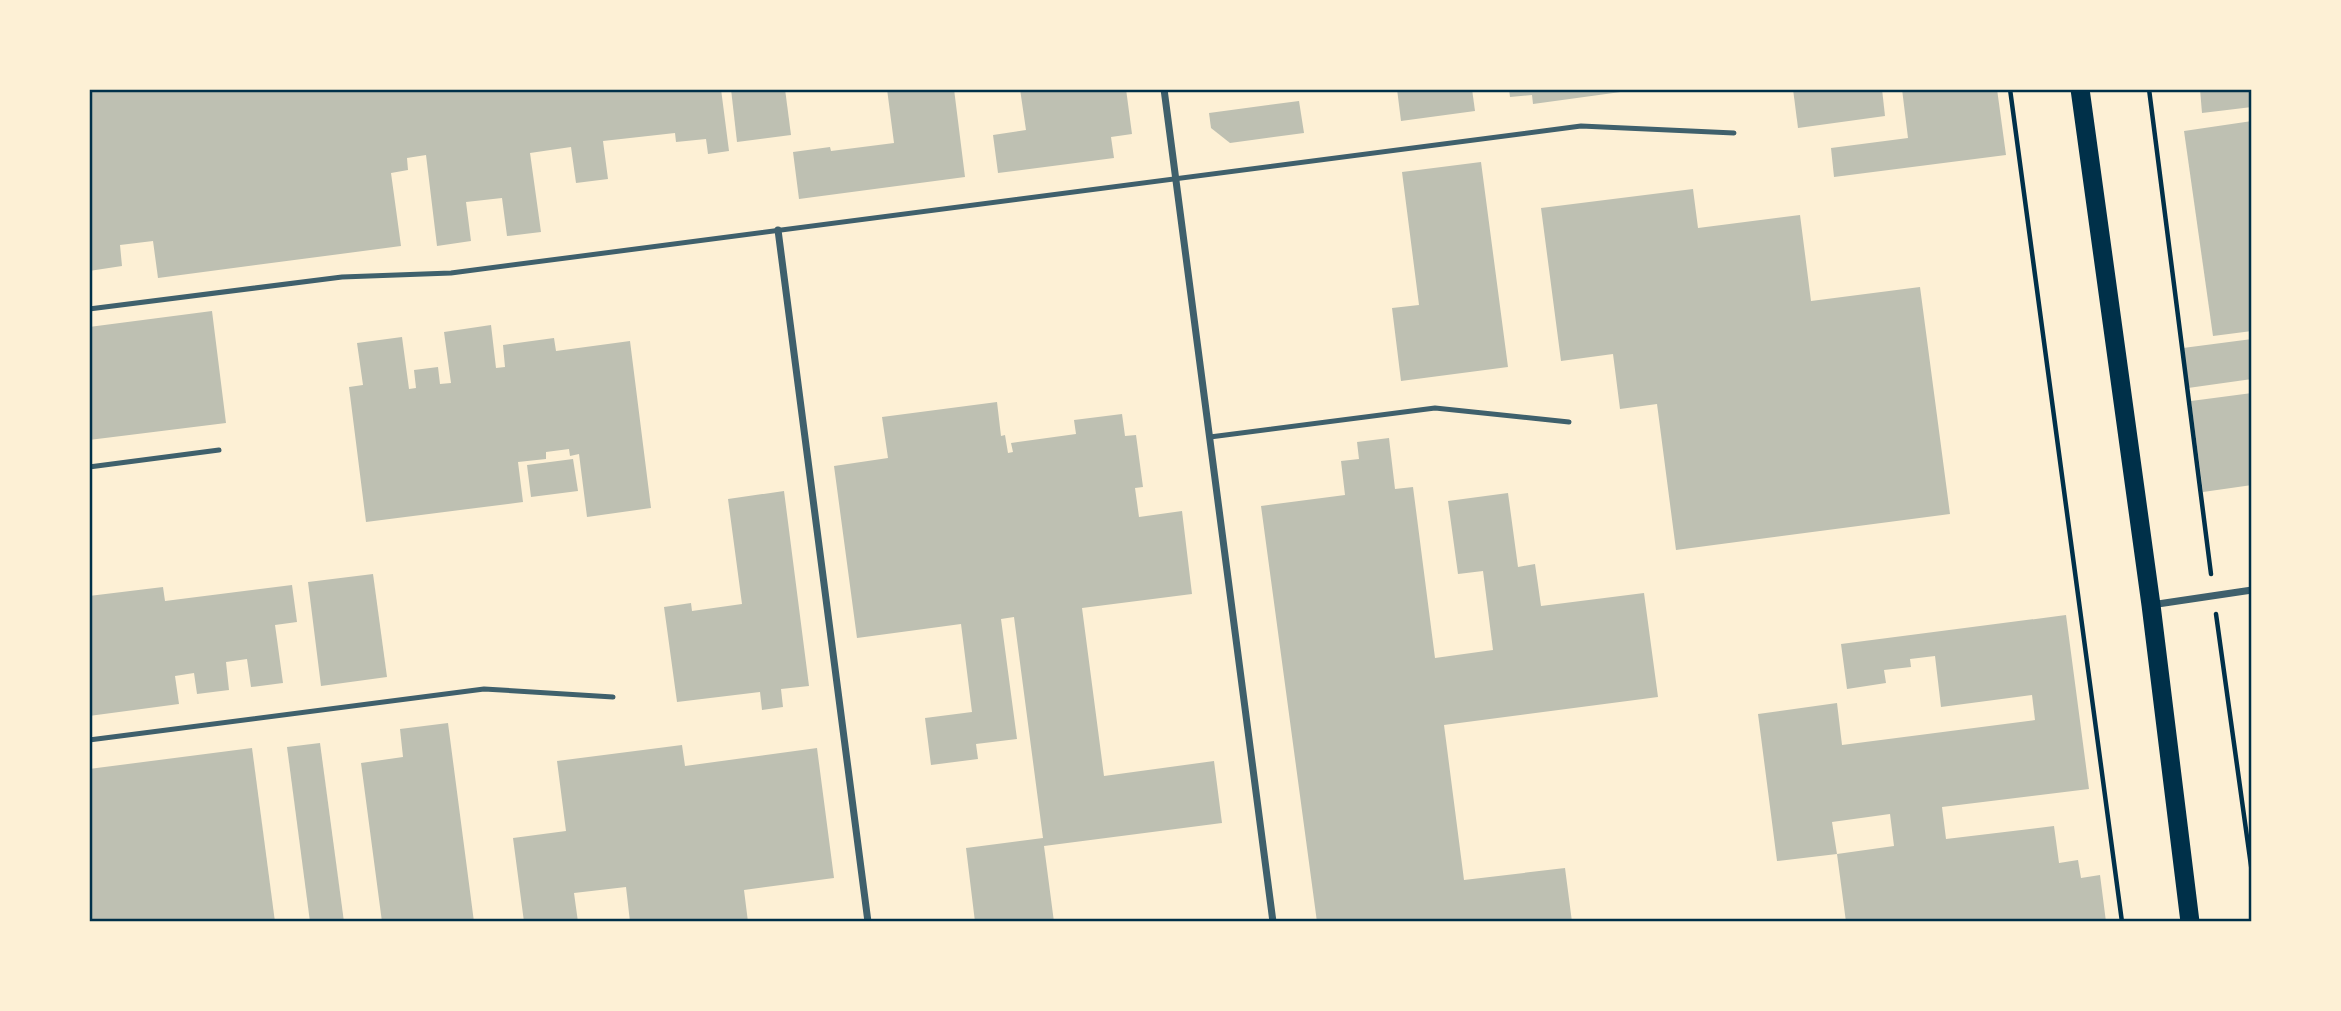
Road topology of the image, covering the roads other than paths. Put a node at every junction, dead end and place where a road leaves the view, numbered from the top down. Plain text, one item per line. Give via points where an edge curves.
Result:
1 (1164, 89) edge
2 (2080, 89) edge
3 (1734, 132) dead end
4 (1176, 179) junction
5 (778, 230) junction
6 (89, 309) edge
7 (1569, 422) dead end
8 (1210, 437) junction
9 (219, 450) dead end
10 (89, 467) edge
11 (2252, 590) edge
12 (2151, 606) junction
13 (613, 697) dead end
14 (89, 740) edge
15 (869, 922) edge
16 (1273, 922) edge
17 (2190, 922) edge

1 - 4 street
2 - 12 highway
3 - 4 lane via 1581,126
4 - 5 lane
4 - 8 street
5 - 6 lane via 451,273 342,277
5 - 15 street
7 - 8 lane via 1435,408
8 - 16 street
9 - 10 lane
11 - 12 street
12 - 17 highway
13 - 14 lane via 484,689

